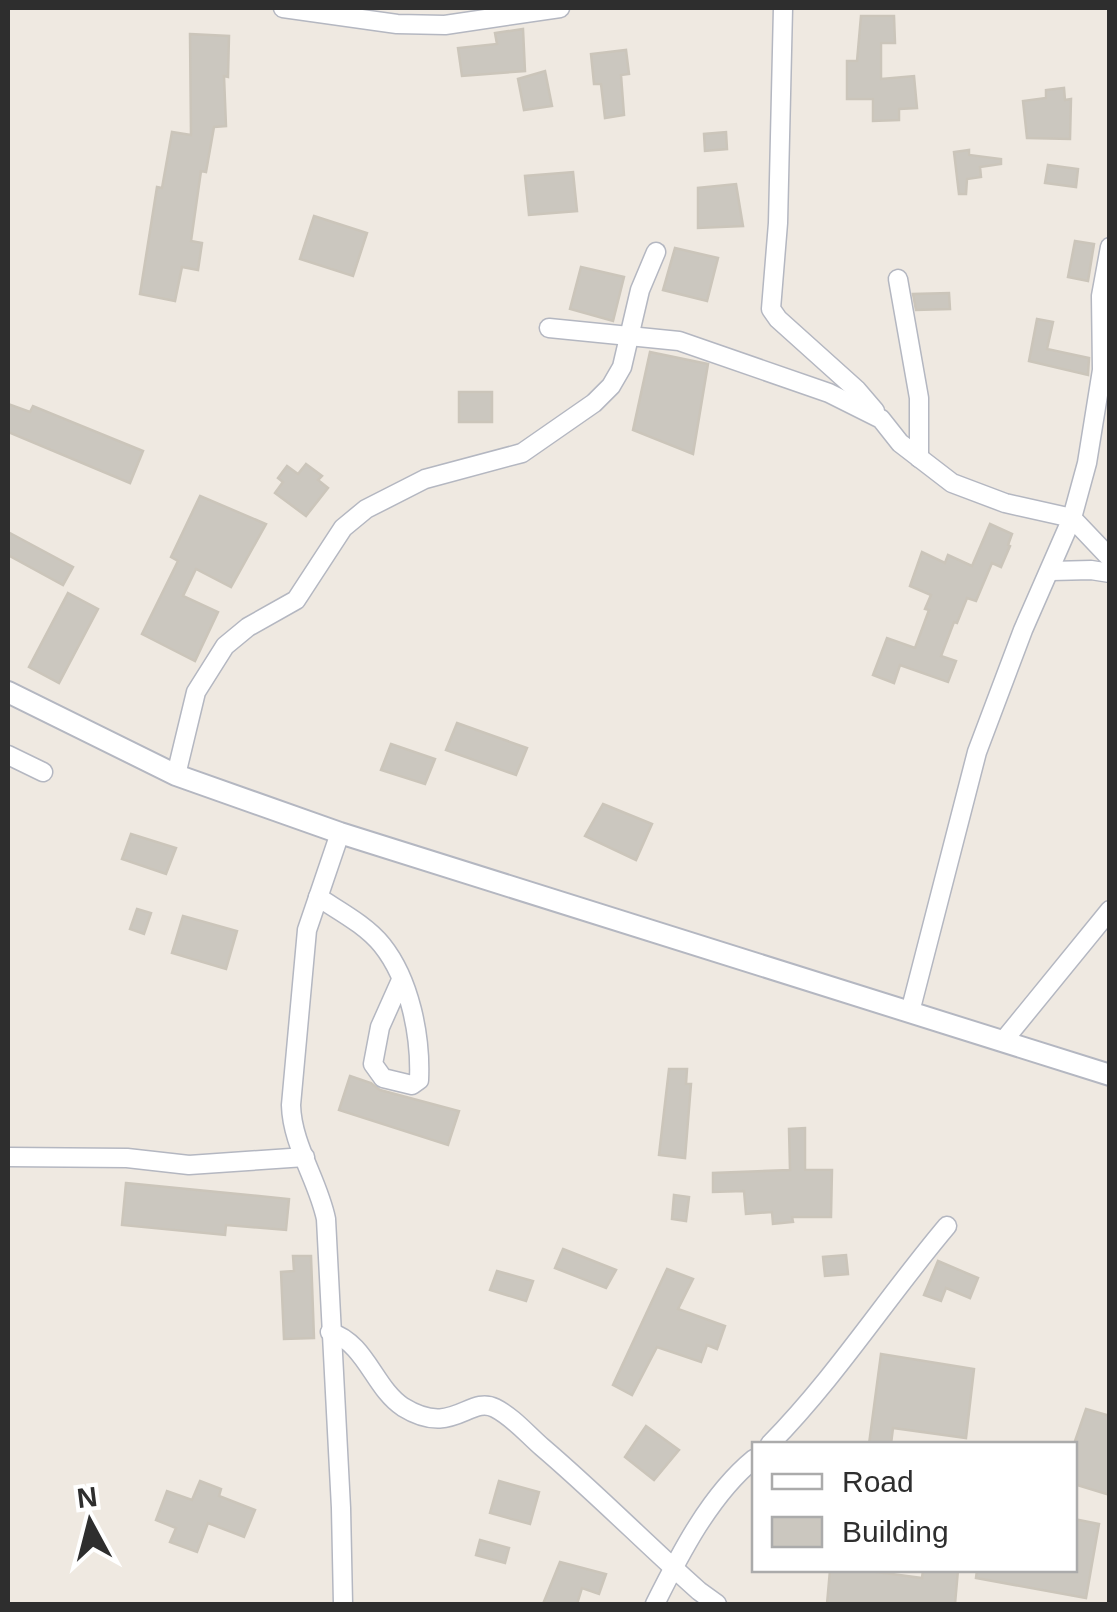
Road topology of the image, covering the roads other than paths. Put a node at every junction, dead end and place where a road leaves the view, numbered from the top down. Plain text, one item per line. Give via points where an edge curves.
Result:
1 (282, 8) edge
2 (560, 8) edge
3 (784, 8) edge
4 (315, 10) edge
5 (1110, 246) edge
6 (656, 252) dead end
7 (898, 279) dead end
8 (549, 328) dead end
9 (630, 337) junction
10 (882, 420) junction
11 (919, 458) junction
12 (1072, 518) junction
13 (1110, 558) edge
14 (1050, 571) junction
15 (1110, 573) edge
16 (8, 692) edge
17 (8, 755) edge
18 (43, 772) dead end
19 (176, 776) junction
20 (340, 834) junction
21 (318, 898) junction
22 (1110, 910) edge
23 (401, 980) junction
24 (910, 1012) junction
25 (1004, 1040) junction
26 (1110, 1075) edge
27 (304, 1156) junction
28 (8, 1157) edge
29 (947, 1226) dead end
30 (330, 1332) junction
31 (772, 1442) edge
32 (752, 1461) edge
33 (673, 1568) junction
34 (342, 1604) edge
35 (655, 1604) edge
36 (717, 1604) edge

1 - 4 street
2 - 4 street via 446,25
3 - 10 street via 771,309
5 - 12 street via 1101,296 1102,370
6 - 9 street
7 - 11 street via 920,398
8 - 9 street
9 - 10 street via 679,341 830,392
9 - 19 street via 611,386 522,453 425,479 366,508 343,528 296,600 225,646 196,692
10 - 11 street
11 - 12 street via 952,483
12 - 13 street
12 - 14 street
14 - 15 street
14 - 24 street via 978,752
16 - 19 street
17 - 18 street
19 - 20 street
20 - 21 street
20 - 24 street
21 - 23 street via 380,942
21 - 27 street via 307,930 291,1106
22 - 25 street
23 - 23 street via 420,1051 419,1080 412,1086 383,1078 373,1064
24 - 25 street
25 - 26 street
27 - 28 street via 189,1165
27 - 30 street via 326,1219
29 - 31 street
30 - 33 street via 349,1342 388,1394 418,1415 443,1420 481,1404 498,1410
30 - 34 street
32 - 33 street via 720,1496
33 - 35 street
33 - 36 street

